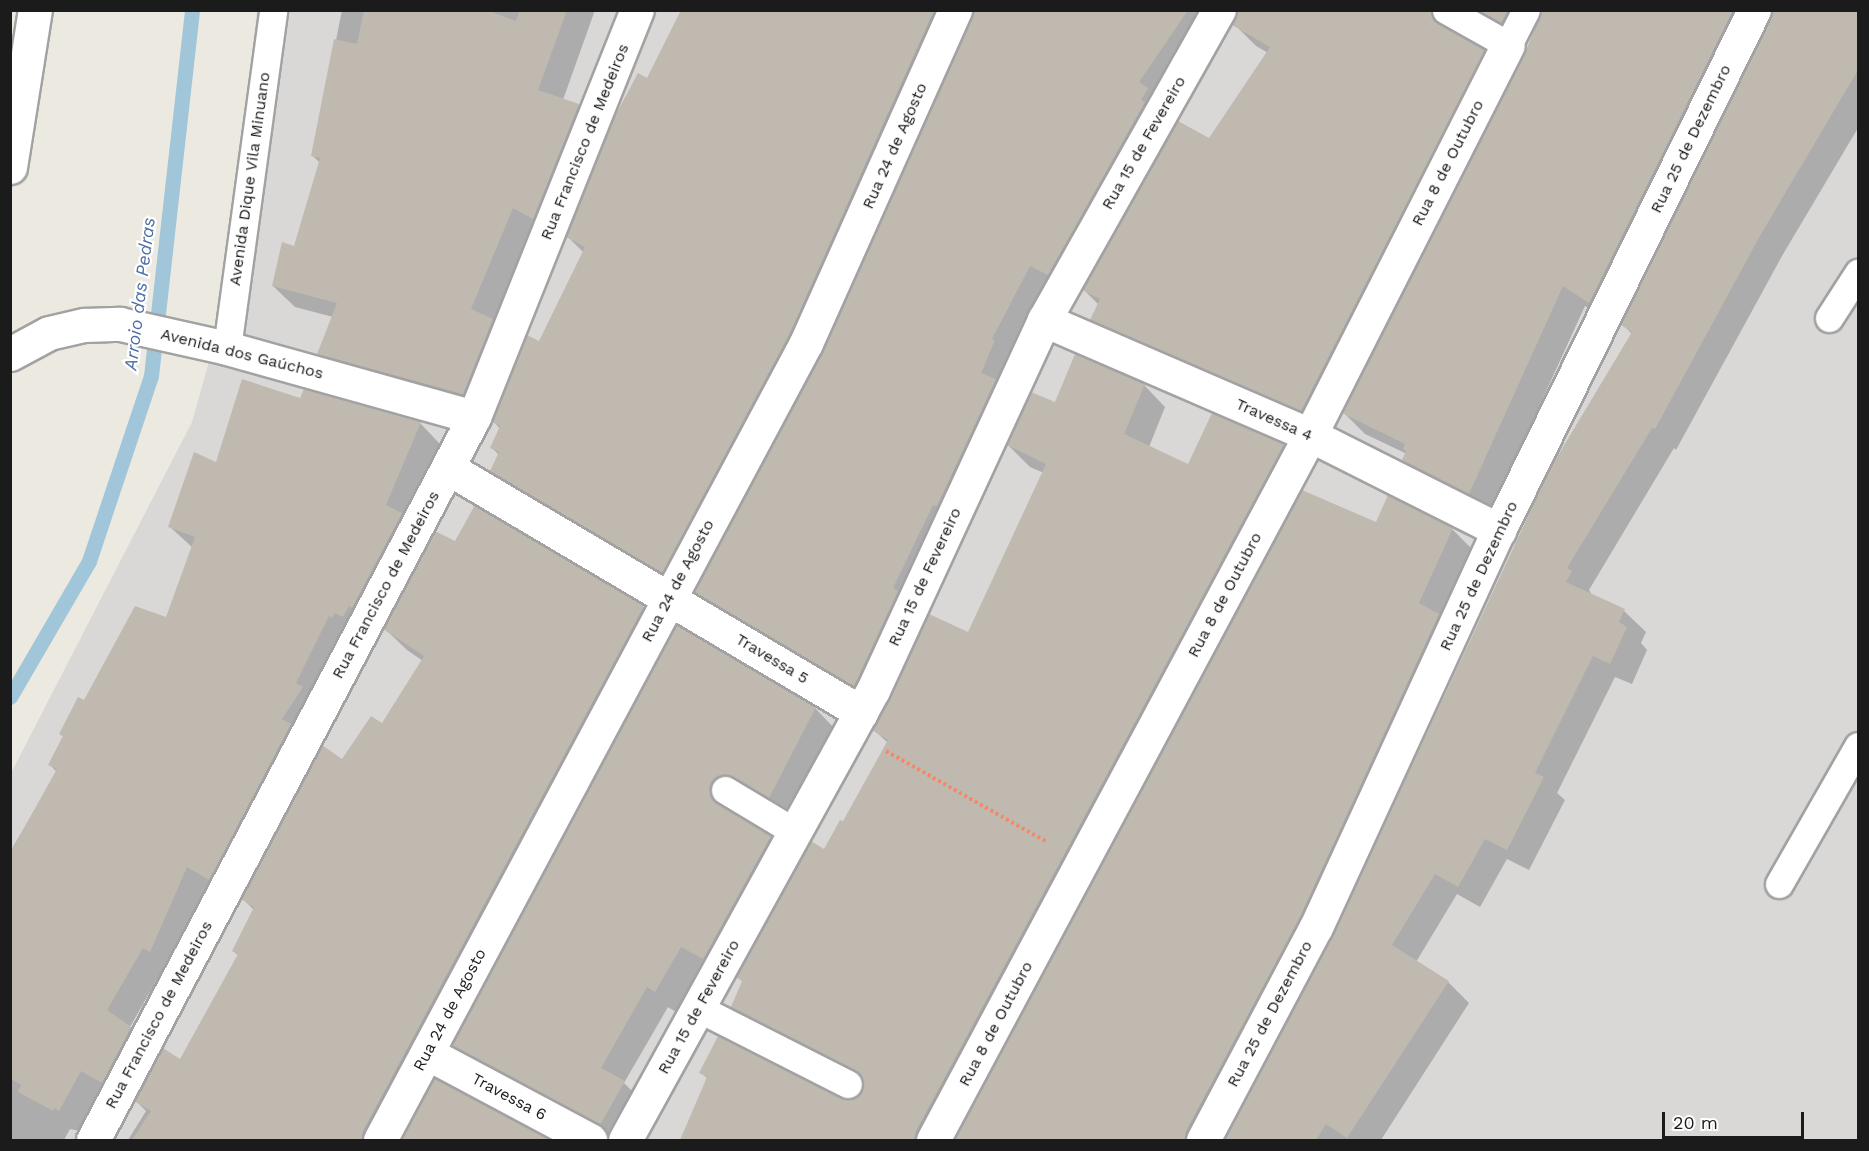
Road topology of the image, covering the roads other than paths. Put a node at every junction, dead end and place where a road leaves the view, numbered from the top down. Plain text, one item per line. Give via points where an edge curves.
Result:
1 (35, 10) edge
2 (273, 10) edge
3 (637, 10) edge
4 (956, 10) edge
5 (1219, 10) edge
6 (1446, 10) edge
7 (1526, 10) edge
8 (1754, 10) edge
9 (1508, 45) junction
10 (10, 167) edge
11 (1858, 273) edge
12 (1829, 318) dead end
13 (1044, 320) junction
14 (218, 346) junction
15 (10, 354) edge
16 (474, 417) junction
17 (1310, 435) junction
18 (448, 468) junction
19 (1499, 530) junction
20 (669, 598) junction
21 (861, 712) junction
22 (1858, 746) edge
23 (725, 790) dead end
24 (795, 832) junction
25 (1779, 884) dead end
26 (698, 1008) junction
27 (427, 1053) junction
28 (848, 1084) dead end
29 (93, 1140) edge
30 (380, 1140) edge
31 (591, 1140) edge
32 (625, 1140) edge
33 (933, 1140) edge
34 (1203, 1140) edge

1 - 10 street
2 - 14 lane, Avenida Dique Vila Minuano
3 - 16 street, Rua Francisco de Medeiros
4 - 20 street, Rua 24 de Agosto via 806,343
5 - 13 street, Rua 15 de Fevereiro
6 - 9 lane
7 - 9 lane
8 - 19 street, Rua 25 de Dezembro
9 - 17 street, Rua 8 de Outubro
11 - 12 lane
13 - 17 street, Travessa 4
13 - 21 street, Rua 15 de Fevereiro
14 - 15 street, Avenida dos Gaúchos via 120,324 85,325 49,333
14 - 16 street, Avenida dos Gaúchos
16 - 18 street, Rua Francisco de Medeiros
17 - 19 street, Travessa 4
17 - 33 street, Rua 8 de Outubro
18 - 20 street, Travessa 5
18 - 29 street, Rua Francisco de Medeiros
19 - 34 street, Rua 25 de Dezembro via 1316,927
20 - 21 street, Travessa 5
20 - 27 street, Rua 24 de Agosto
21 - 24 street, Rua 15 de Fevereiro
22 - 25 lane
23 - 24 lane
24 - 26 street, Rua 15 de Fevereiro
26 - 28 lane
26 - 32 street, Rua 15 de Fevereiro
27 - 30 street, Rua 24 de Agosto
27 - 31 street, Travessa 6

